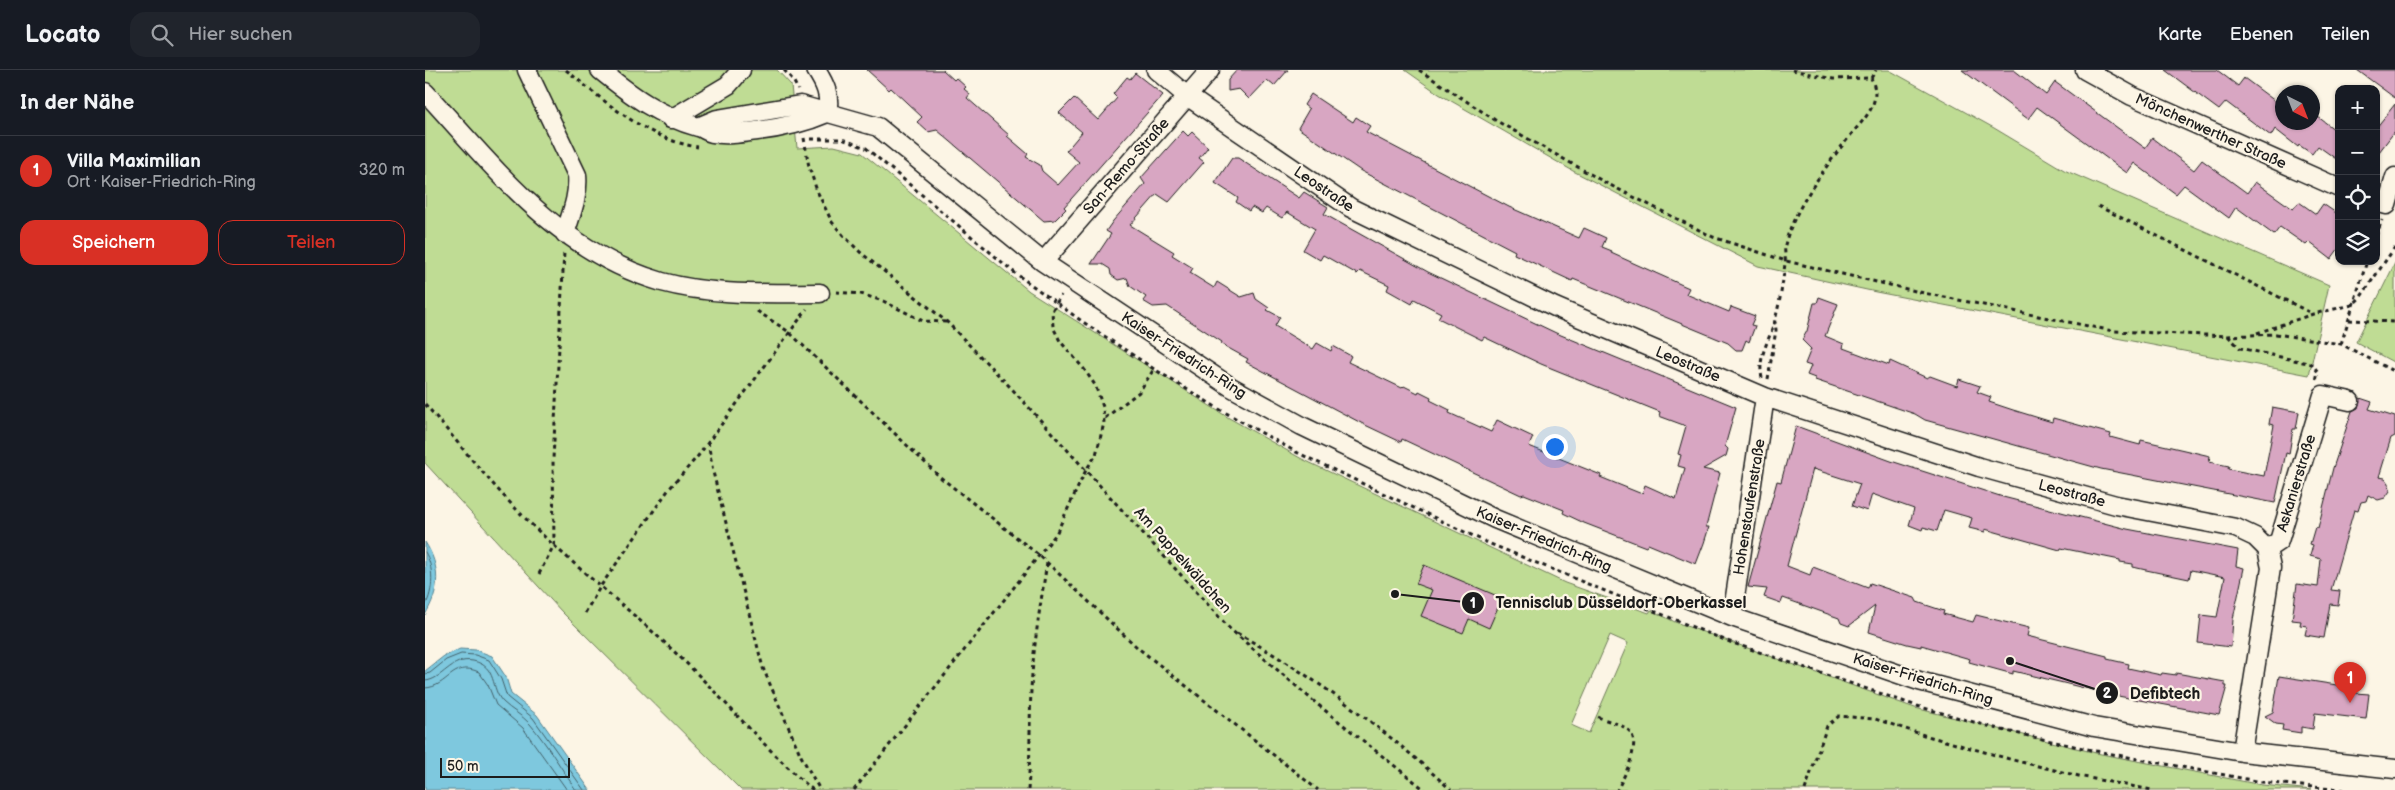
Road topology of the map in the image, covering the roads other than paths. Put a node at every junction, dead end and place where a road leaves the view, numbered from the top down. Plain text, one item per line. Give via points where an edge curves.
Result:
1 (527, 70) edge
2 (600, 70) edge
3 (741, 70) edge
4 (816, 70) edge
5 (1156, 70) edge
6 (1210, 70) edge
7 (2085, 70) edge
8 (425, 92) edge
9 (1187, 96) junction
10 (827, 113) junction
11 (671, 119) junction
12 (2395, 177) edge
13 (2335, 186) edge
14 (2382, 204) edge
15 (565, 234) junction
16 (1043, 262) junction
17 (821, 293) road end
18 (1765, 397) junction
19 (2350, 402) dead end
20 (2267, 549) junction
21 (1732, 617) junction
22 (2242, 752) junction
23 (2395, 769) edge

1 - 15 street via 577,175 576,202
2 - 11 street via 630,94
3 - 11 street via 728,85
4 - 10 street via 828,92
5 - 9 street, Leostraße
6 - 9 street, San-Remo-Straße
7 - 13 street, Mönchenwerther Straße via 2132,96
8 - 15 street via 536,211
9 - 16 street, San-Remo-Straße
9 - 18 street, Leostraße via 1351,208 1555,306
10 - 11 street, Kaiser-Friedrich-Ring via 801,105 717,118 699,127
10 - 16 street, Kaiser-Friedrich-Ring via 863,121 889,134
12 - 14 street
15 - 17 street via 592,252 661,282 730,293
16 - 21 street, Kaiser-Friedrich-Ring via 1231,387 1302,426 1495,519
18 - 20 street, Leostraße via 1989,470 2116,504 2236,528 2255,537
18 - 21 street, Hohenstaufenstraße
19 - 20 street, Askanierstraße via 2323,395 2279,541
20 - 22 street, Askanierstraße via 2271,568
21 - 22 street, Kaiser-Friedrich-Ring via 1919,681 2094,727
22 - 23 street, Kaiser-Friedrich-Ring

